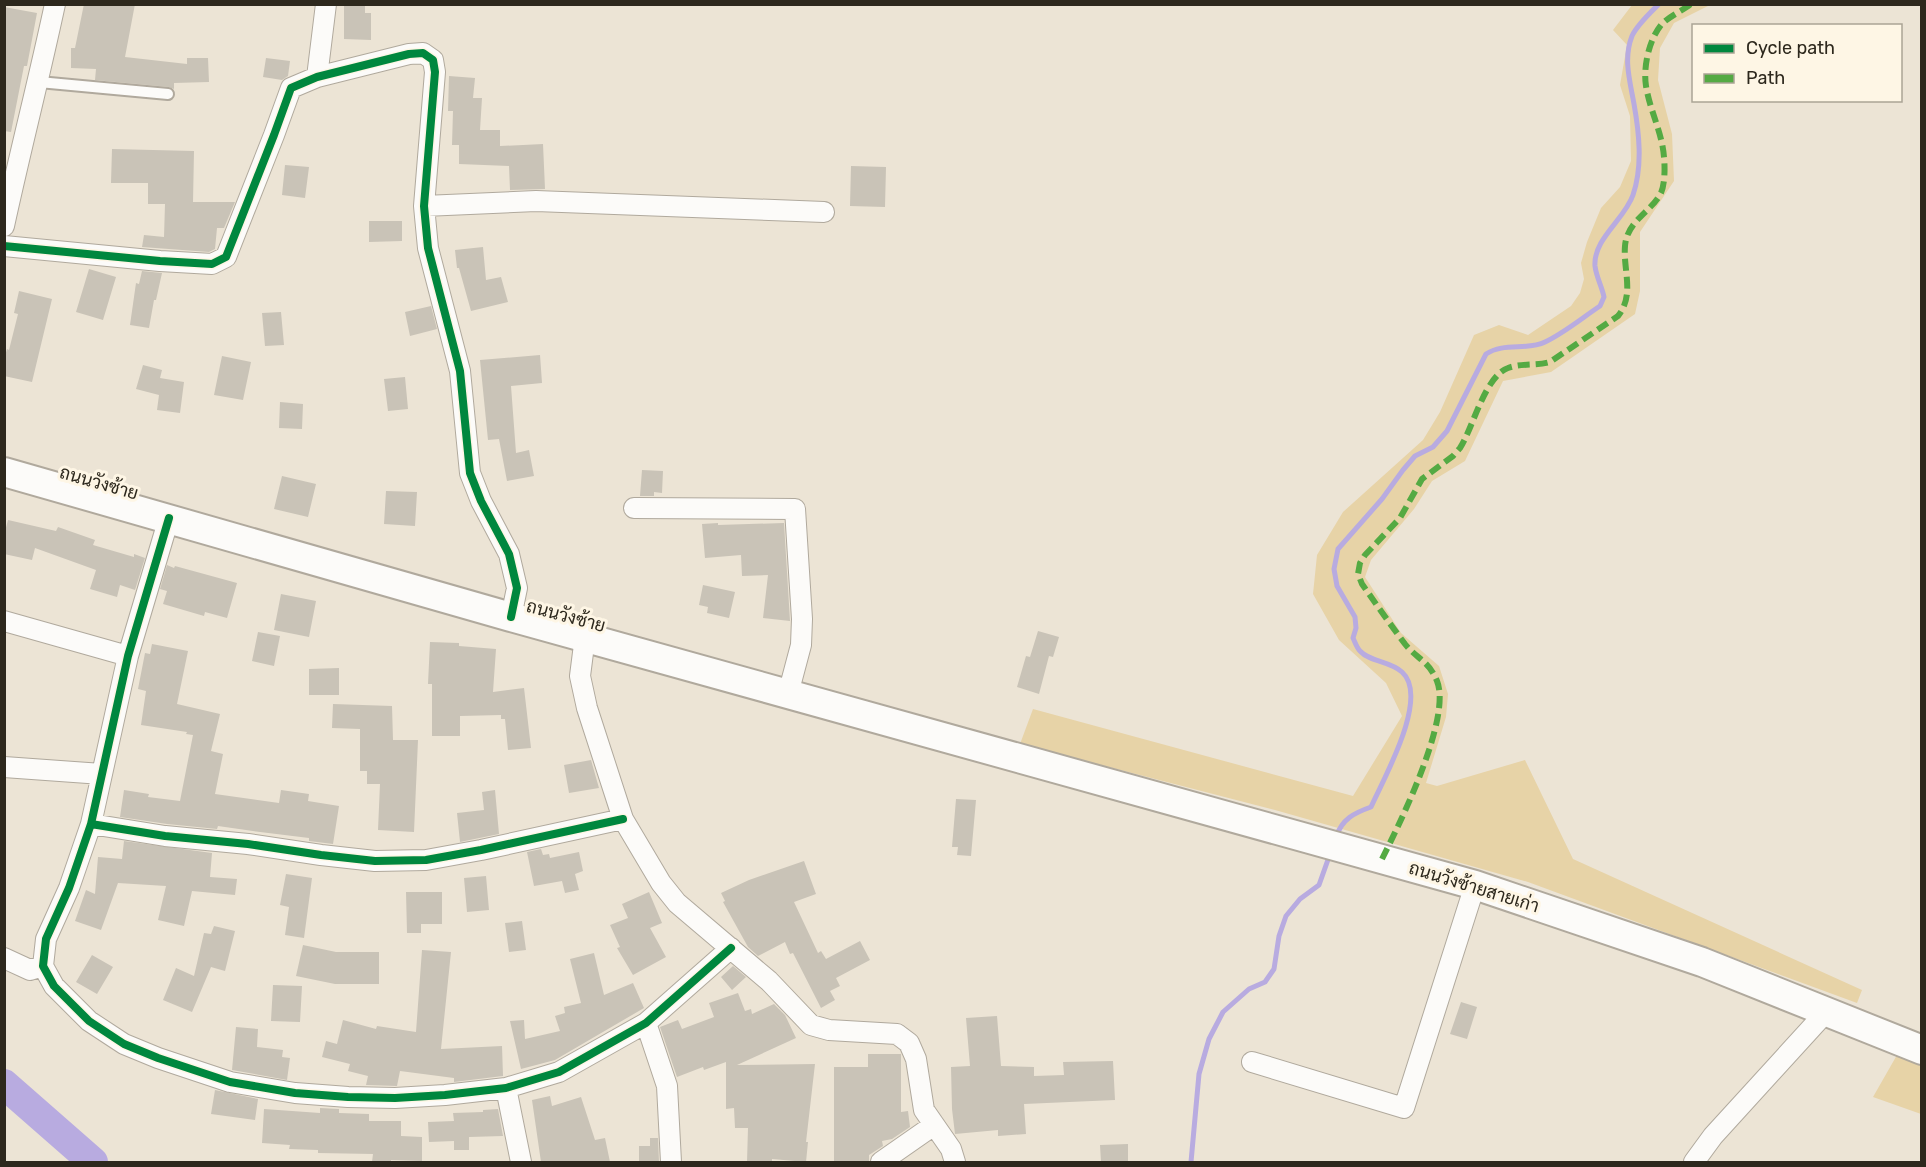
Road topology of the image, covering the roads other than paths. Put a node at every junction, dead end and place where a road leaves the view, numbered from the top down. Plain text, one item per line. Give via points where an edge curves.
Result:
1 (55, 4) edge
2 (326, 4) edge
3 (317, 77) junction
4 (39, 82) junction
5 (168, 94) dead end
6 (11, 166) edge
7 (423, 206) junction
8 (824, 212) dead end
9 (4, 226) edge
10 (4, 246) edge
11 (4, 472) edge
12 (634, 508) dead end
13 (169, 518) junction
14 (511, 617) junction
15 (4, 621) edge
16 (585, 637) junction
17 (128, 656) junction
18 (788, 694) junction
19 (1016, 757) joint
20 (4, 766) edge
21 (102, 774) junction
22 (623, 819) junction
23 (91, 824) junction
24 (1475, 885) junction
25 (731, 948) junction
26 (4, 958) edge
27 (43, 966) junction
28 (1826, 1012) junction
29 (646, 1023) junction
30 (1922, 1050) edge
31 (1252, 1062) dead end
32 (506, 1088) junction
33 (934, 1125) junction
34 (521, 1162) edge
35 (671, 1162) edge
36 (881, 1162) edge
37 (955, 1162) edge
38 (1694, 1162) edge

1 - 4 street
2 - 3 street
3 - 7 street via 410,54 423,54 433,60
3 - 10 street via 291,88 226,257 212,264
4 - 5 lane
4 - 6 street
6 - 9 street
7 - 8 street via 536,201
7 - 14 street via 428,248 460,371 470,473 509,555 517,588
11 - 13 main road, ถนนวังซ้าย
12 - 18 street via 795,509 802,628
13 - 14 main road, ถนนวังซ้าย
13 - 17 street
14 - 16 main road, ถนนวังซ้าย
15 - 17 street
16 - 18 main road, ถนนวังซ้าย
16 - 22 street via 580,676
17 - 21 street
18 - 19 main road, ถนนวังซ้าย
19 - 24 main road, ถนนวังซ้ายสายเก่า
20 - 21 street
21 - 23 street
22 - 23 street via 426,860 375,861
22 - 25 street via 677,903
23 - 27 street via 46,939
24 - 28 main road, ถนนวังซ้ายสายเก่า via 1702,962
24 - 31 street via 1404,1108
25 - 29 street
25 - 33 street via 811,1025 829,1030 897,1034 909,1043 916,1059 924,1110
26 - 27 street via 30,970
27 - 32 street via 54,986 82,1014 124,1044 230,1082 295,1093 395,1098
28 - 30 main road, ถนนวังซ้ายสายเก่า
28 - 38 street
29 - 32 street via 559,1072
29 - 35 street via 667,1086
32 - 34 street
33 - 36 street
33 - 37 street

